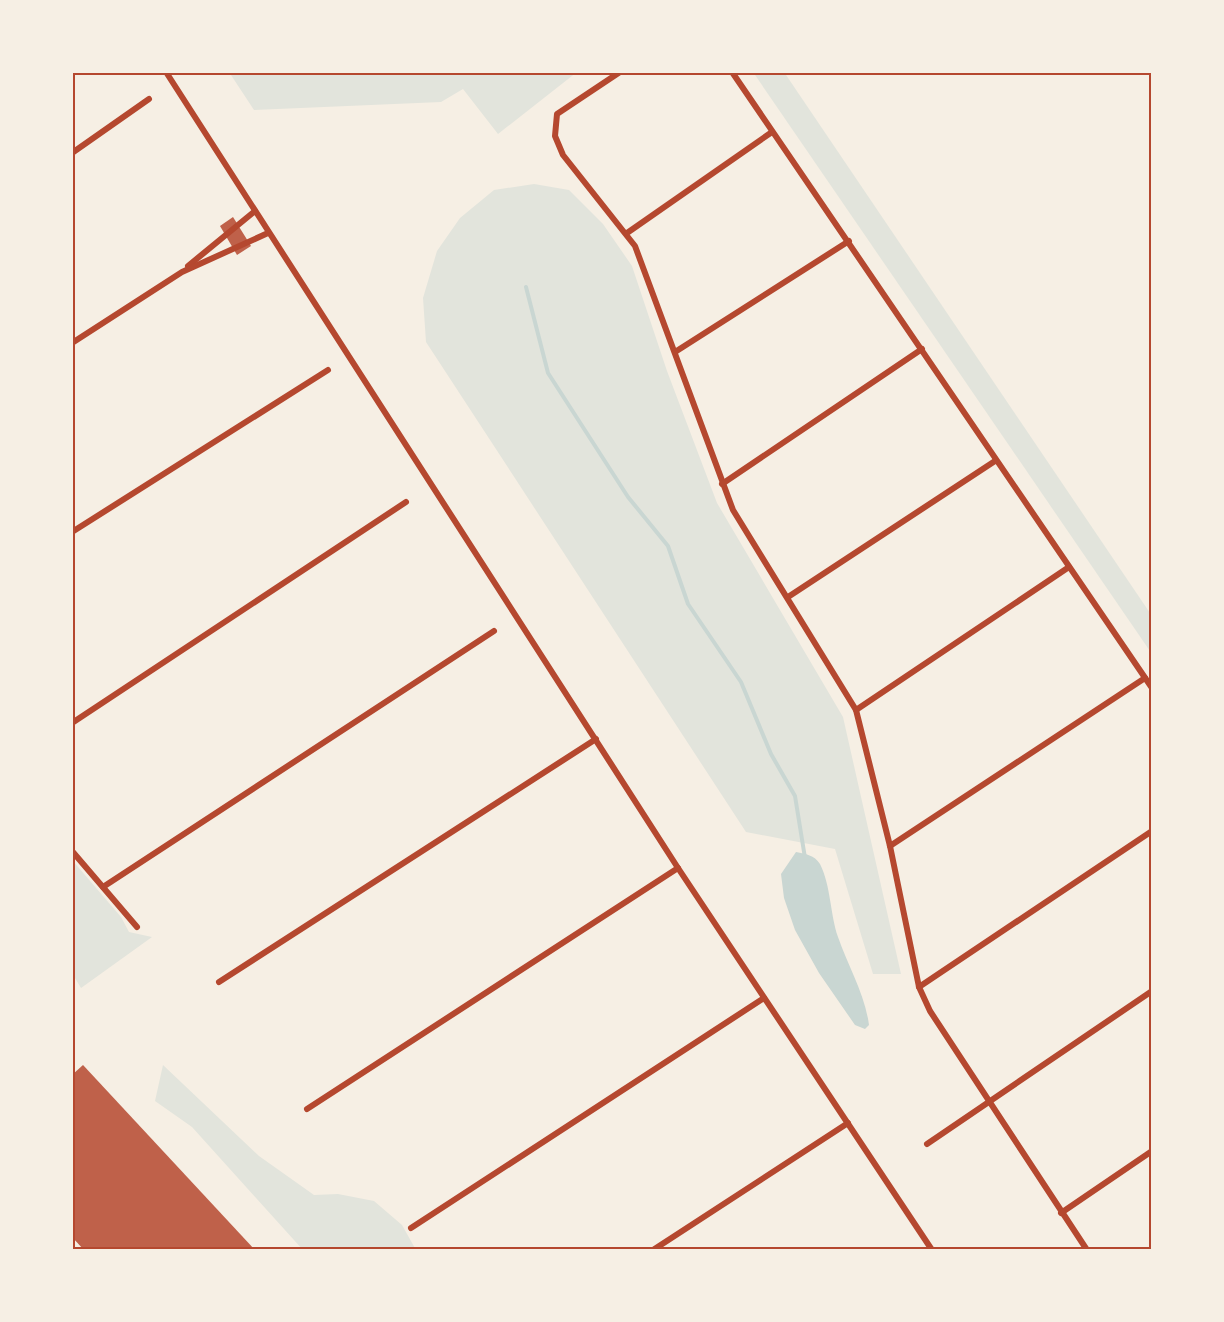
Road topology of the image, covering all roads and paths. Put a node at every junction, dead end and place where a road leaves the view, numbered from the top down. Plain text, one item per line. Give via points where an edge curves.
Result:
1 (166, 72) edge
2 (620, 72) edge
3 (732, 72) edge
4 (149, 99) dead end
5 (772, 132) junction
6 (72, 153) edge
7 (255, 211) junction
8 (268, 232) junction
9 (627, 233) junction
10 (849, 241) junction
11 (182, 272) junction
12 (72, 343) edge
13 (922, 349) junction
14 (675, 352) junction
15 (327, 370) dead end
16 (995, 461) junction
17 (722, 483) junction
18 (406, 502) dead end
19 (72, 532) edge
20 (1069, 567) junction
21 (788, 597) junction
22 (495, 631) dead end
23 (1145, 678) junction
24 (1152, 688) edge
25 (856, 710) junction
26 (72, 723) edge
27 (596, 739) junction
28 (1152, 831) edge
29 (890, 846) junction
30 (72, 850) edge
31 (678, 868) junction
32 (103, 887) junction
33 (137, 927) dead end
34 (219, 982) dead end
35 (919, 987) junction
36 (1152, 991) edge
37 (764, 998) junction
38 (990, 1102) junction
39 (307, 1109) dead end
40 (848, 1123) junction
41 (927, 1144) dead end
42 (1152, 1151) edge
43 (1061, 1213) junction
44 (411, 1228) dead end
45 (653, 1250) edge
46 (932, 1250) edge
47 (1087, 1250) edge

1 - 7 street
2 - 9 street via 557,114 555,136 563,155
3 - 5 street
4 - 6 street
5 - 9 street
5 - 10 street
7 - 8 street
7 - 11 street
8 - 11 street
8 - 27 street
9 - 14 street
10 - 13 street
10 - 14 street
11 - 12 street
13 - 16 street
13 - 17 street
14 - 17 street
15 - 19 street
16 - 20 street
16 - 21 street
17 - 21 street via 733,510
18 - 26 street
20 - 23 street
20 - 25 street
21 - 25 street
22 - 32 street
23 - 24 street
23 - 29 street
25 - 29 street
27 - 31 street
27 - 34 street
28 - 35 street
29 - 35 street
30 - 32 street
31 - 37 street
31 - 39 street
32 - 33 street
35 - 38 street via 930,1011
36 - 38 street
37 - 40 street
37 - 44 street
38 - 41 street
38 - 43 street
40 - 45 street
40 - 46 street
42 - 43 street
43 - 47 street

